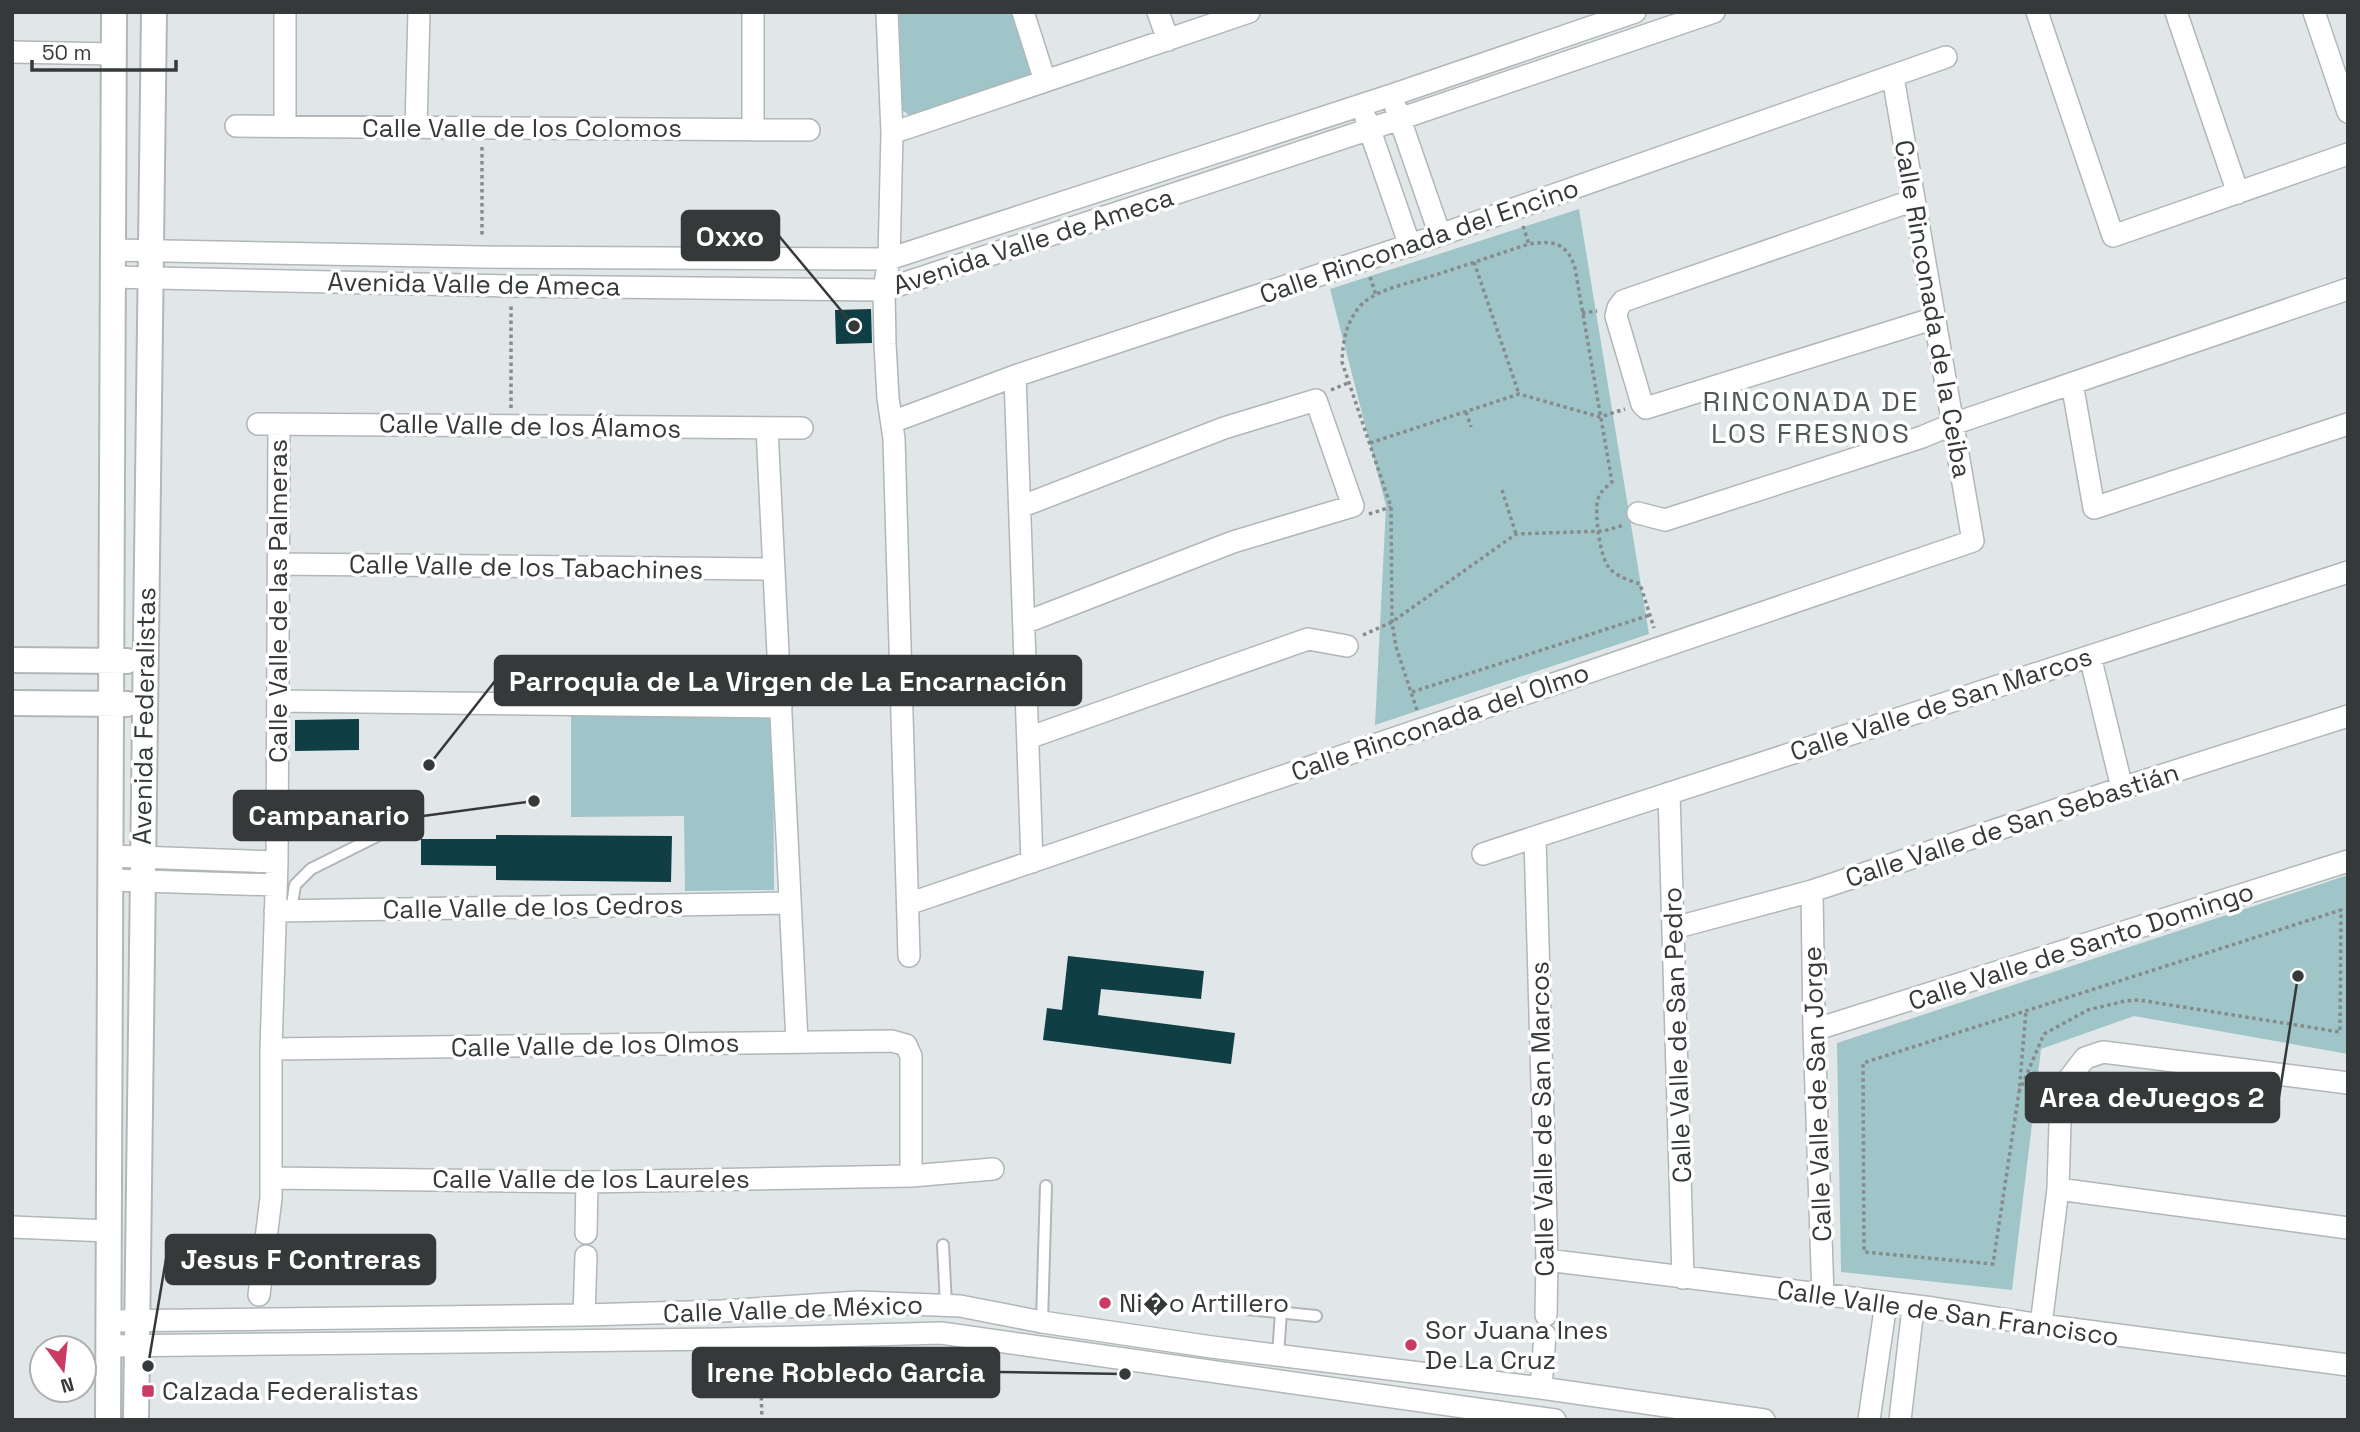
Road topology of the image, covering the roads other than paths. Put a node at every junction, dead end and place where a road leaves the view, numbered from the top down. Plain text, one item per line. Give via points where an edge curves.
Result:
1 (114, 12) edge
2 (154, 12) edge
3 (285, 12) edge
4 (419, 12) edge
5 (753, 12) edge
6 (887, 12) edge
7 (1023, 12) edge
8 (1158, 12) edge
9 (1249, 12) edge
10 (1714, 12) edge
11 (2037, 12) edge
12 (2176, 12) edge
13 (2314, 12) edge
14 (1626, 14) edge
15 (1678, 18) edge
16 (1168, 40) junction
17 (1631, 41) junction
18 (12, 52) edge
19 (114, 54) junction
20 (1946, 57) dead end
21 (1893, 77) junction
22 (1045, 81) junction
23 (1392, 95) junction
24 (1361, 105) junction
25 (2348, 112) edge
26 (1400, 119) junction
27 (236, 126) dead end
28 (285, 126) junction
29 (416, 127) junction
30 (753, 130) junction
31 (809, 130) dead end
32 (1370, 130) junction
33 (892, 133) junction
34 (2348, 154) edge
35 (2238, 193) junction
36 (1914, 200) junction
37 (1440, 235) junction
38 (1410, 246) junction
39 (113, 250) junction
40 (150, 250) junction
41 (889, 259) junction
42 (112, 276) junction
43 (150, 277) junction
44 (2348, 289) edge
45 (884, 290) junction
46 (1935, 318) junction
47 (1015, 376) junction
48 (2072, 383) junction
49 (892, 422) junction
50 (268, 424) joint
51 (1953, 424) junction
52 (2348, 424) edge
53 (767, 428) junction
54 (802, 428) dead end
55 (1020, 507) junction
56 (1638, 513) road end
57 (1973, 541) joint
58 (279, 564) junction
59 (774, 569) junction
60 (2348, 572) edge
61 (1024, 623) junction
62 (1347, 646) road end
63 (2090, 656) junction
64 (12, 660) edge
65 (111, 661) junction
66 (145, 661) junction
67 (278, 701) junction
68 (12, 703) edge
69 (111, 703) junction
70 (144, 704) junction
71 (781, 707) junction
72 (2348, 716) edge
73 (1028, 738) junction
74 (2122, 788) junction
75 (1669, 793) junction
76 (399, 825) dead end
77 (1535, 838) junction
78 (1483, 854) dead end
79 (2348, 861) edge
80 (276, 862) junction
81 (1032, 862) junction
82 (110, 868) junction
83 (142, 869) junction
84 (276, 885) junction
85 (1812, 891) junction
86 (790, 904) junction
87 (908, 904) junction
88 (283, 911) junction
89 (1674, 928) junction
90 (909, 956) dead end
91 (1814, 1030) junction
92 (797, 1042) junction
93 (271, 1049) junction
94 (2348, 1083) edge
95 (993, 1169) dead end
96 (911, 1176) junction
97 (587, 1182) junction
98 (1046, 1186) dead end
99 (271, 1188) junction
100 (2058, 1189) junction
101 (12, 1227) edge
102 (2348, 1228) edge
103 (108, 1231) junction
104 (586, 1233) dead end
105 (943, 1245) dead end
106 (586, 1256) dead end
107 (1547, 1260) junction
108 (1683, 1278) junction
109 (259, 1296) dead end
110 (1823, 1296) junction
111 (1886, 1303) junction
112 (946, 1305) junction
113 (1913, 1308) junction
114 (1247, 1309) dead end
115 (722, 1311) junction
116 (1281, 1312) junction
117 (584, 1315) junction
118 (1316, 1316) dead end
119 (108, 1321) junction
120 (136, 1321) junction
121 (1042, 1322) junction
122 (2041, 1325) junction
123 (722, 1339) junction
124 (108, 1346) junction
125 (136, 1346) junction
126 (1278, 1356) junction
127 (2348, 1365) edge
128 (1435, 1376) junction
129 (1458, 1378) junction
130 (1541, 1388) junction
131 (1429, 1411) edge
132 (1454, 1413) edge
133 (108, 1420) edge
134 (136, 1420) edge
135 (1555, 1420) edge
136 (1764, 1420) edge
137 (1869, 1420) edge
138 (1900, 1420) edge

1 - 19 street, Avenida Federalistas
2 - 40 street, Avenida Federalistas
3 - 28 street
4 - 29 street
5 - 30 street
6 - 33 street
7 - 22 street
8 - 16 street
9 - 16 street
10 - 15 street, Avenida Valle de Ameca
11 - 35 street via 2113,236
12 - 35 street
13 - 25 street
14 - 17 street
14 - 23 street, Avenida Valle de Ameca
15 - 17 street, Avenida Valle de Ameca
16 - 22 street
17 - 26 street, Avenida Valle de Ameca
18 - 19 street
19 - 39 street, Avenida Federalistas
20 - 21 street, Calle Rinconada del Encino
21 - 36 street, Calle Rinconada de la Ceiba
21 - 37 street, Calle Rinconada del Encino
22 - 33 street
23 - 24 street, Avenida Valle de Ameca
23 - 26 street
24 - 32 street
24 - 41 street, Avenida Valle de Ameca
26 - 32 street, Avenida Valle de Ameca
26 - 37 street
27 - 28 street, Calle Valle de los Colomos
28 - 29 street, Calle Valle de los Colomos
29 - 30 street, Calle Valle de los Colomos
30 - 31 street, Calle Valle de los Colomos
32 - 38 street
32 - 45 street, Avenida Valle de Ameca
33 - 41 street
34 - 35 street
36 - 46 street, Calle Rinconada de la Ceiba
36 - 46 street via 1623,301 1616,316 1646,408
37 - 38 street, Calle Rinconada del Encino
38 - 47 street, Calle Rinconada del Encino
39 - 40 street, Avenida Valle de Ameca
39 - 42 street, Avenida Federalistas
40 - 41 street, Avenida Valle de Ameca
40 - 43 street, Avenida Federalistas
41 - 45 street
42 - 43 street, Avenida Valle de Ameca
42 - 65 street, Avenida Federalistas
43 - 45 street, Avenida Valle de Ameca
43 - 66 street, Avenida Federalistas
44 - 48 street
45 - 49 street
46 - 51 street, Calle Rinconada de la Ceiba
47 - 49 street, Calle Rinconada del Encino
47 - 55 street
48 - 51 street
48 - 52 street via 2094,508
49 - 87 street
50 - 53 street, Calle Valle de los Álamos
50 - 58 street, Calle Valle de las Palmeras
51 - 56 street via 1665,520
51 - 57 street, Calle Rinconada de la Ceiba
53 - 54 street, Calle Valle de los Álamos
53 - 59 street
55 - 61 street
55 - 61 street via 1224,428 1316,400 1353,506 1233,542
57 - 81 street, Calle Rinconada del Olmo
58 - 59 street, Calle Valle de los Tabachines
58 - 67 street, Calle Valle de las Palmeras
59 - 71 street
60 - 63 street, Calle Valle de San Marcos
61 - 73 street
62 - 73 street via 1308,639
63 - 74 street
63 - 75 street, Calle Valle de San Marcos
64 - 65 street
65 - 66 street
65 - 69 street, Avenida Federalistas
66 - 70 street, Avenida Federalistas
67 - 71 street
67 - 80 street, Calle Valle de las Palmeras
68 - 69 street
69 - 70 street
69 - 82 street, Avenida Federalistas
70 - 83 street, Avenida Federalistas
71 - 86 street
72 - 74 street, Calle Valle de San Sebastián
73 - 81 street
74 - 85 street, Calle Valle de San Sebastián
75 - 77 street, Calle Valle de San Marcos
75 - 89 street, Calle Valle de San Pedro
76 - 88 lane via 311,869 295,885
77 - 78 street, Calle Valle de San Marcos
77 - 107 street, Calle Valle de San Marcos
79 - 91 street, Calle Valle de Santo Domingo
80 - 83 street
80 - 84 street, Calle Valle de las Palmeras
81 - 87 street, Calle Rinconada del Olmo
82 - 83 street
82 - 103 street, Avenida Federalistas
83 - 84 street
83 - 120 street, Avenida Federalistas
84 - 88 street, Calle Valle de las Palmeras
85 - 89 street, Calle Valle de San Sebastián
85 - 91 street, Calle Valle de San Jorge
86 - 88 street, Calle Valle de los Cedros
86 - 92 street
87 - 90 street
88 - 93 street, Calle Valle de las Palmeras
89 - 108 street, Calle Valle de San Pedro
91 - 110 street, Calle Valle de San Jorge
92 - 93 street, Calle Valle de los Olmos
92 - 96 street, Calle Valle de los Olmos via 892,1041 906,1045 911,1056
93 - 99 street, Calle Valle de las Palmeras
94 - 100 street via 2103,1052 2085,1058 2061,1090
95 - 96 street, Calle Valle de los Laureles
96 - 97 street, Calle Valle de los Laureles
97 - 99 street, Calle Valle de los Laureles
97 - 104 street
98 - 121 lane
99 - 109 street, Calle Valle de las Palmeras
100 - 102 street
100 - 122 street
101 - 103 street
103 - 119 street, Avenida Federalistas
105 - 112 lane
106 - 117 street
107 - 108 street, Calle Valle de San Francisco
107 - 130 street, Calle Valle de San Marcos
108 - 110 street, Calle Valle de San Francisco
110 - 111 street, Calle Valle de San Francisco
111 - 113 street, Calle Valle de San Francisco
111 - 137 street
112 - 115 street, Calle Valle de México via 859,1302
112 - 121 street, Calle Valle de México
113 - 122 street, Calle Valle de San Francisco
113 - 138 street
114 - 116 lane
115 - 117 street, Calle Valle de México
115 - 123 street
116 - 118 lane
116 - 126 lane
117 - 120 street, Calle Valle de México
119 - 120 street, Calle Valle de México
119 - 124 street, Avenida Federalistas
120 - 125 street, Avenida Federalistas
121 - 126 street, Calle Valle de México
122 - 127 street, Calle Valle de San Francisco
123 - 125 street, Calle Valle de México
123 - 131 street, Calle Valle de México via 941,1333
124 - 125 street, Calle Valle de México
124 - 133 street, Avenida Federalistas
125 - 134 street, Avenida Federalistas
126 - 128 street, Calle Valle de México
128 - 129 street, Calle Valle de México
128 - 131 street
129 - 130 street, Calle Valle de México
129 - 132 street
130 - 136 street, Calle Valle de México
131 - 132 street, Calle Valle de México
132 - 135 street, Calle Valle de México

